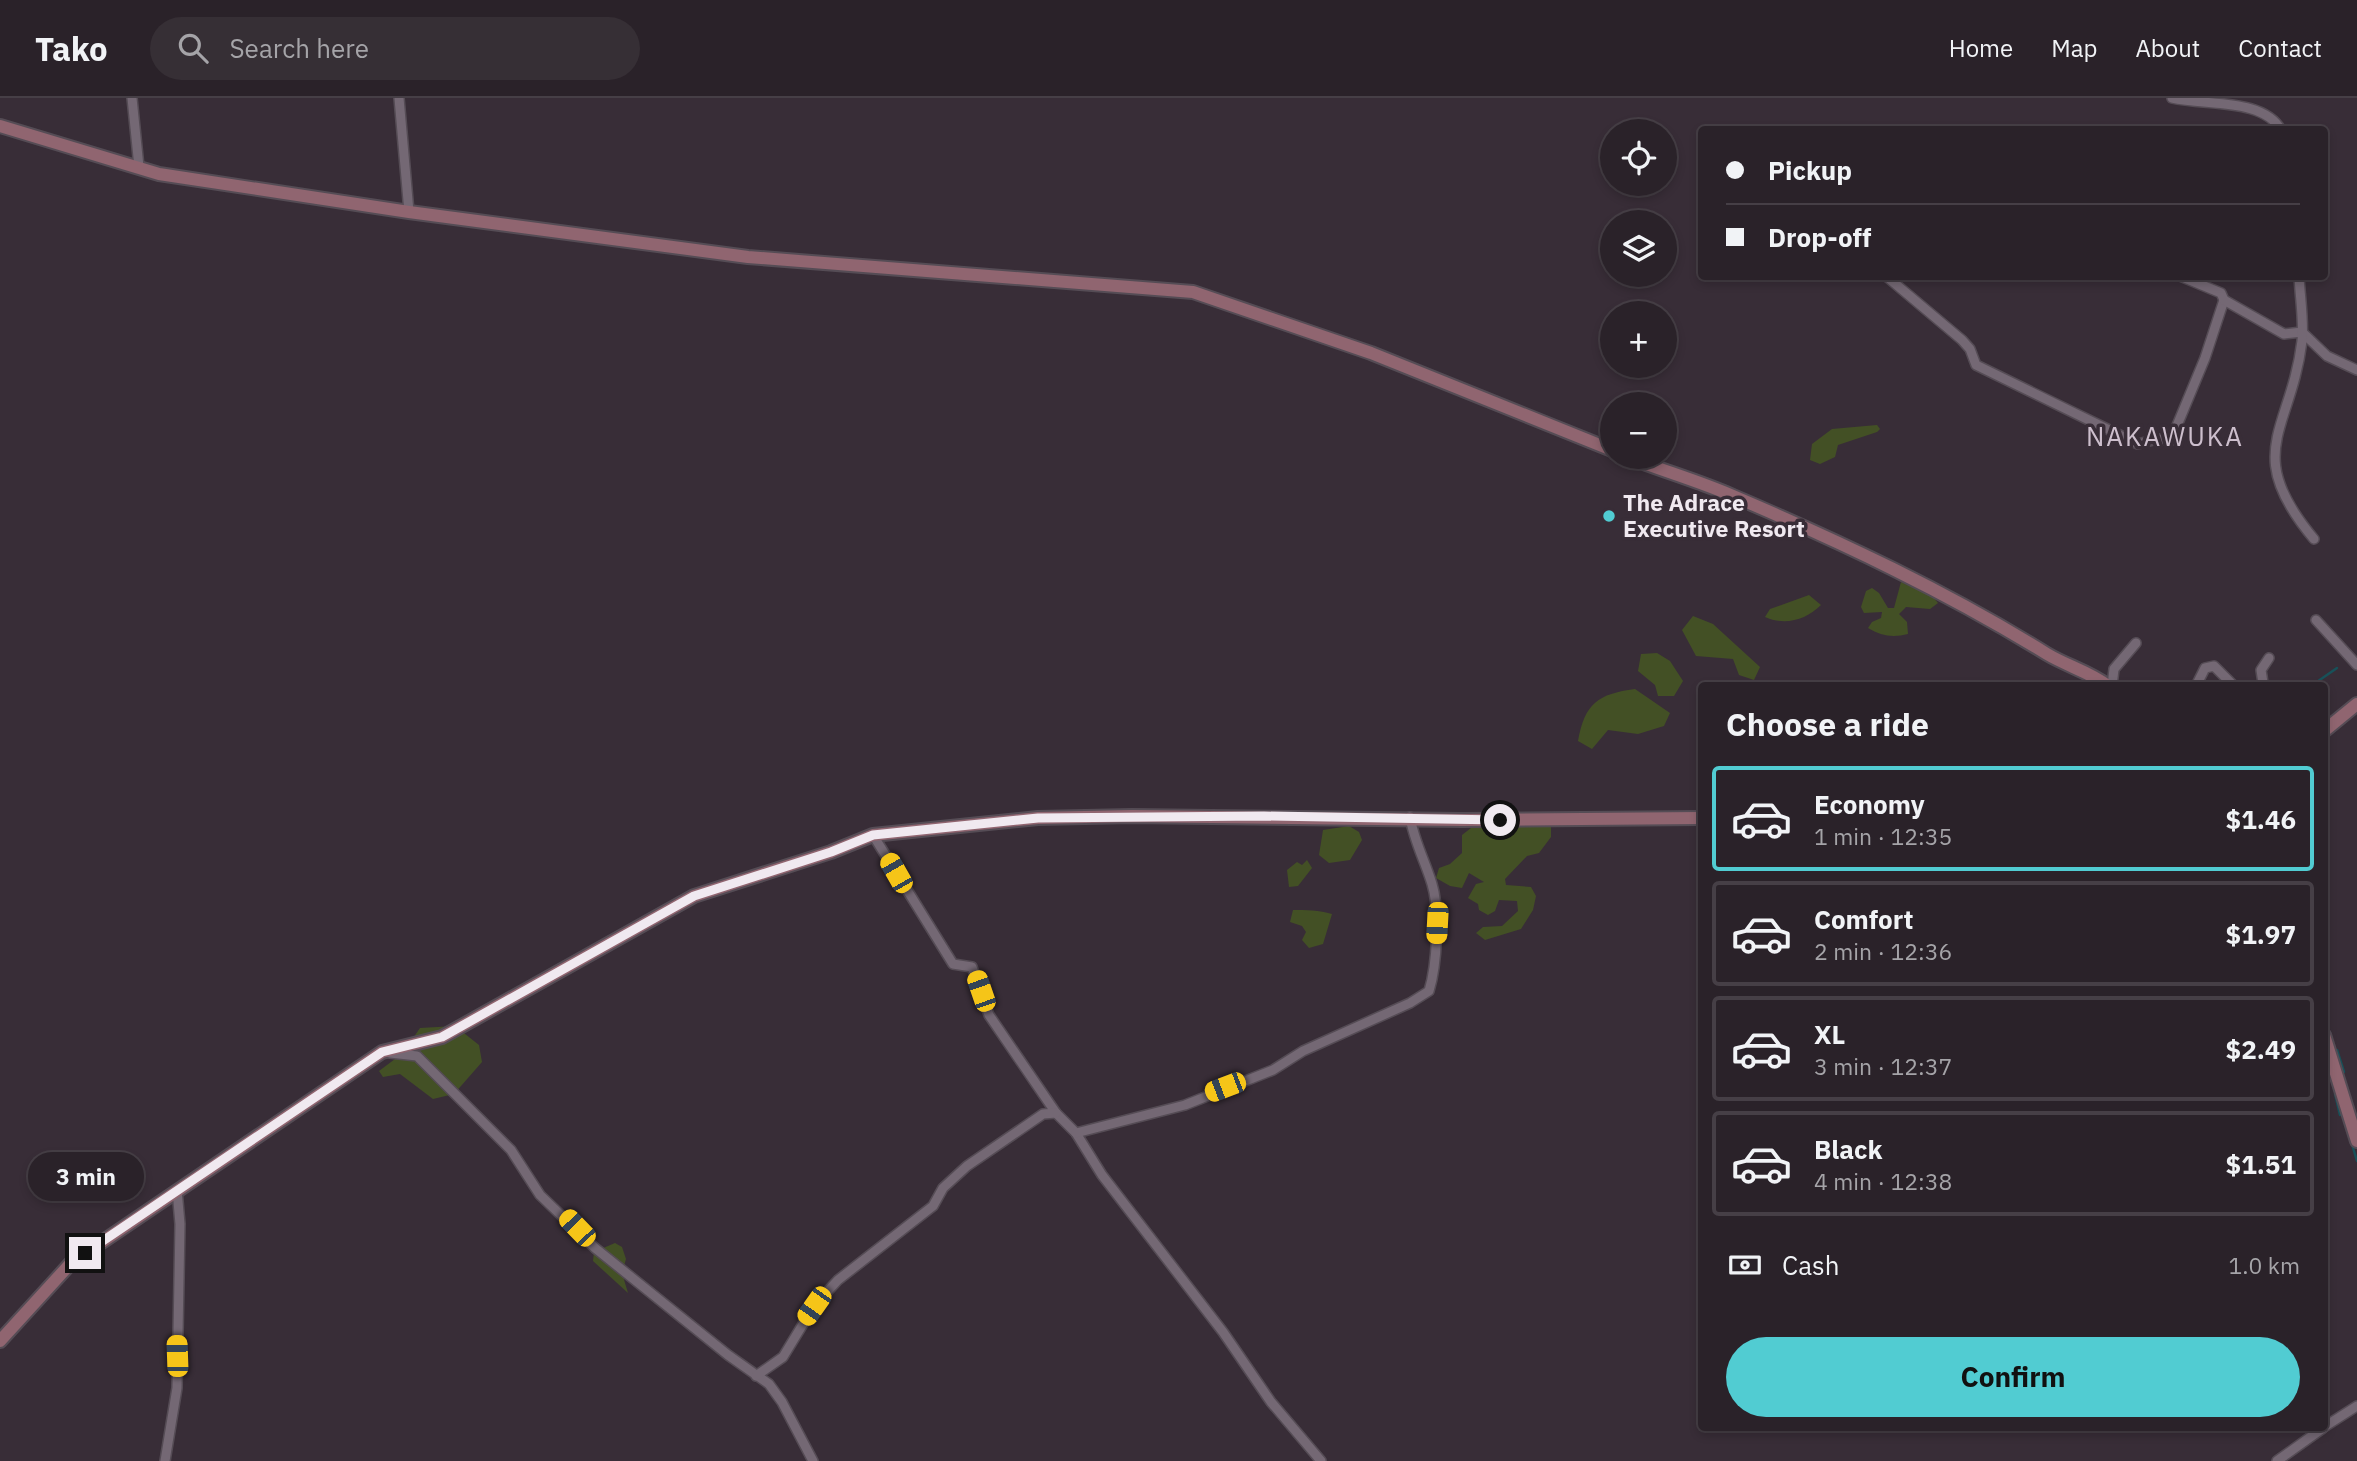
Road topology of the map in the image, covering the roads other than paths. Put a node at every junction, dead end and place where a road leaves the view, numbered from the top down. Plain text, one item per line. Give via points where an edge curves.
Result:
1 (132, 98) edge
2 (399, 98) edge
3 (2172, 98) edge
4 (0, 125) edge
5 (2279, 126) edge
6 (139, 167) junction
7 (409, 212) junction
8 (1891, 280) edge
9 (2189, 280) edge
10 (2299, 280) edge
11 (2224, 300) junction
12 (2302, 332) junction
13 (2357, 370) edge
14 (1600, 445) edge
15 (1661, 469) edge
16 (2314, 539) dead end
17 (2316, 620) dead end
18 (2136, 643) dead end
19 (2269, 658) dead end
20 (2357, 664) edge
21 (2102, 682) edge
22 (2111, 682) edge
23 (2198, 682) edge
24 (2233, 682) edge
25 (2263, 682) edge
26 (2357, 704) edge
27 (2328, 728) edge
28 (1410, 817) junction
29 (1698, 818) edge
30 (873, 835) junction
31 (2328, 1048) edge
32 (382, 1052) junction
33 (1056, 1113) junction
34 (1076, 1133) junction
35 (2357, 1141) edge
36 (177, 1190) junction
37 (0, 1341) edge
38 (756, 1376) junction
39 (2357, 1406) edge
40 (2328, 1425) edge
41 (2319, 1431) edge
42 (165, 1461) edge
43 (813, 1461) edge
44 (1321, 1461) edge
45 (2277, 1461) edge

1 - 6 street
2 - 7 street
3 - 5 street via 2259,108 2272,115
4 - 6 street
6 - 7 street via 159,174
7 - 14 street via 748,257 1193,292 1371,353
8 - 11 street via 1962,340 1976,365 2138,444 2171,440
9 - 11 street via 2221,293
10 - 12 street
11 - 12 street via 2284,334
12 - 13 street via 2327,356
12 - 16 street via 2278,428 2274,468 2288,505
15 - 21 street via 1732,495 1882,562
17 - 20 street
18 - 22 street via 2114,669
19 - 25 street via 2261,670
23 - 24 street via 2205,668 2214,666
26 - 27 street
28 - 29 street
28 - 30 street via 1038,818
28 - 34 street via 1436,900 1429,991 1273,1069 1185,1105
30 - 32 street via 694,896 442,1037
30 - 33 street via 953,964 972,967 989,1015
31 - 35 street
32 - 36 street
32 - 38 street via 417,1056 511,1150 540,1195 595,1248
33 - 34 street
33 - 38 street via 1042,1114 967,1166 943,1188 933,1206 838,1280 807,1316 783,1357
34 - 44 street via 1102,1175 1271,1402
36 - 37 street via 71,1263
36 - 42 street via 177,1388
38 - 43 street via 769,1384 782,1402
39 - 40 street
41 - 45 street

